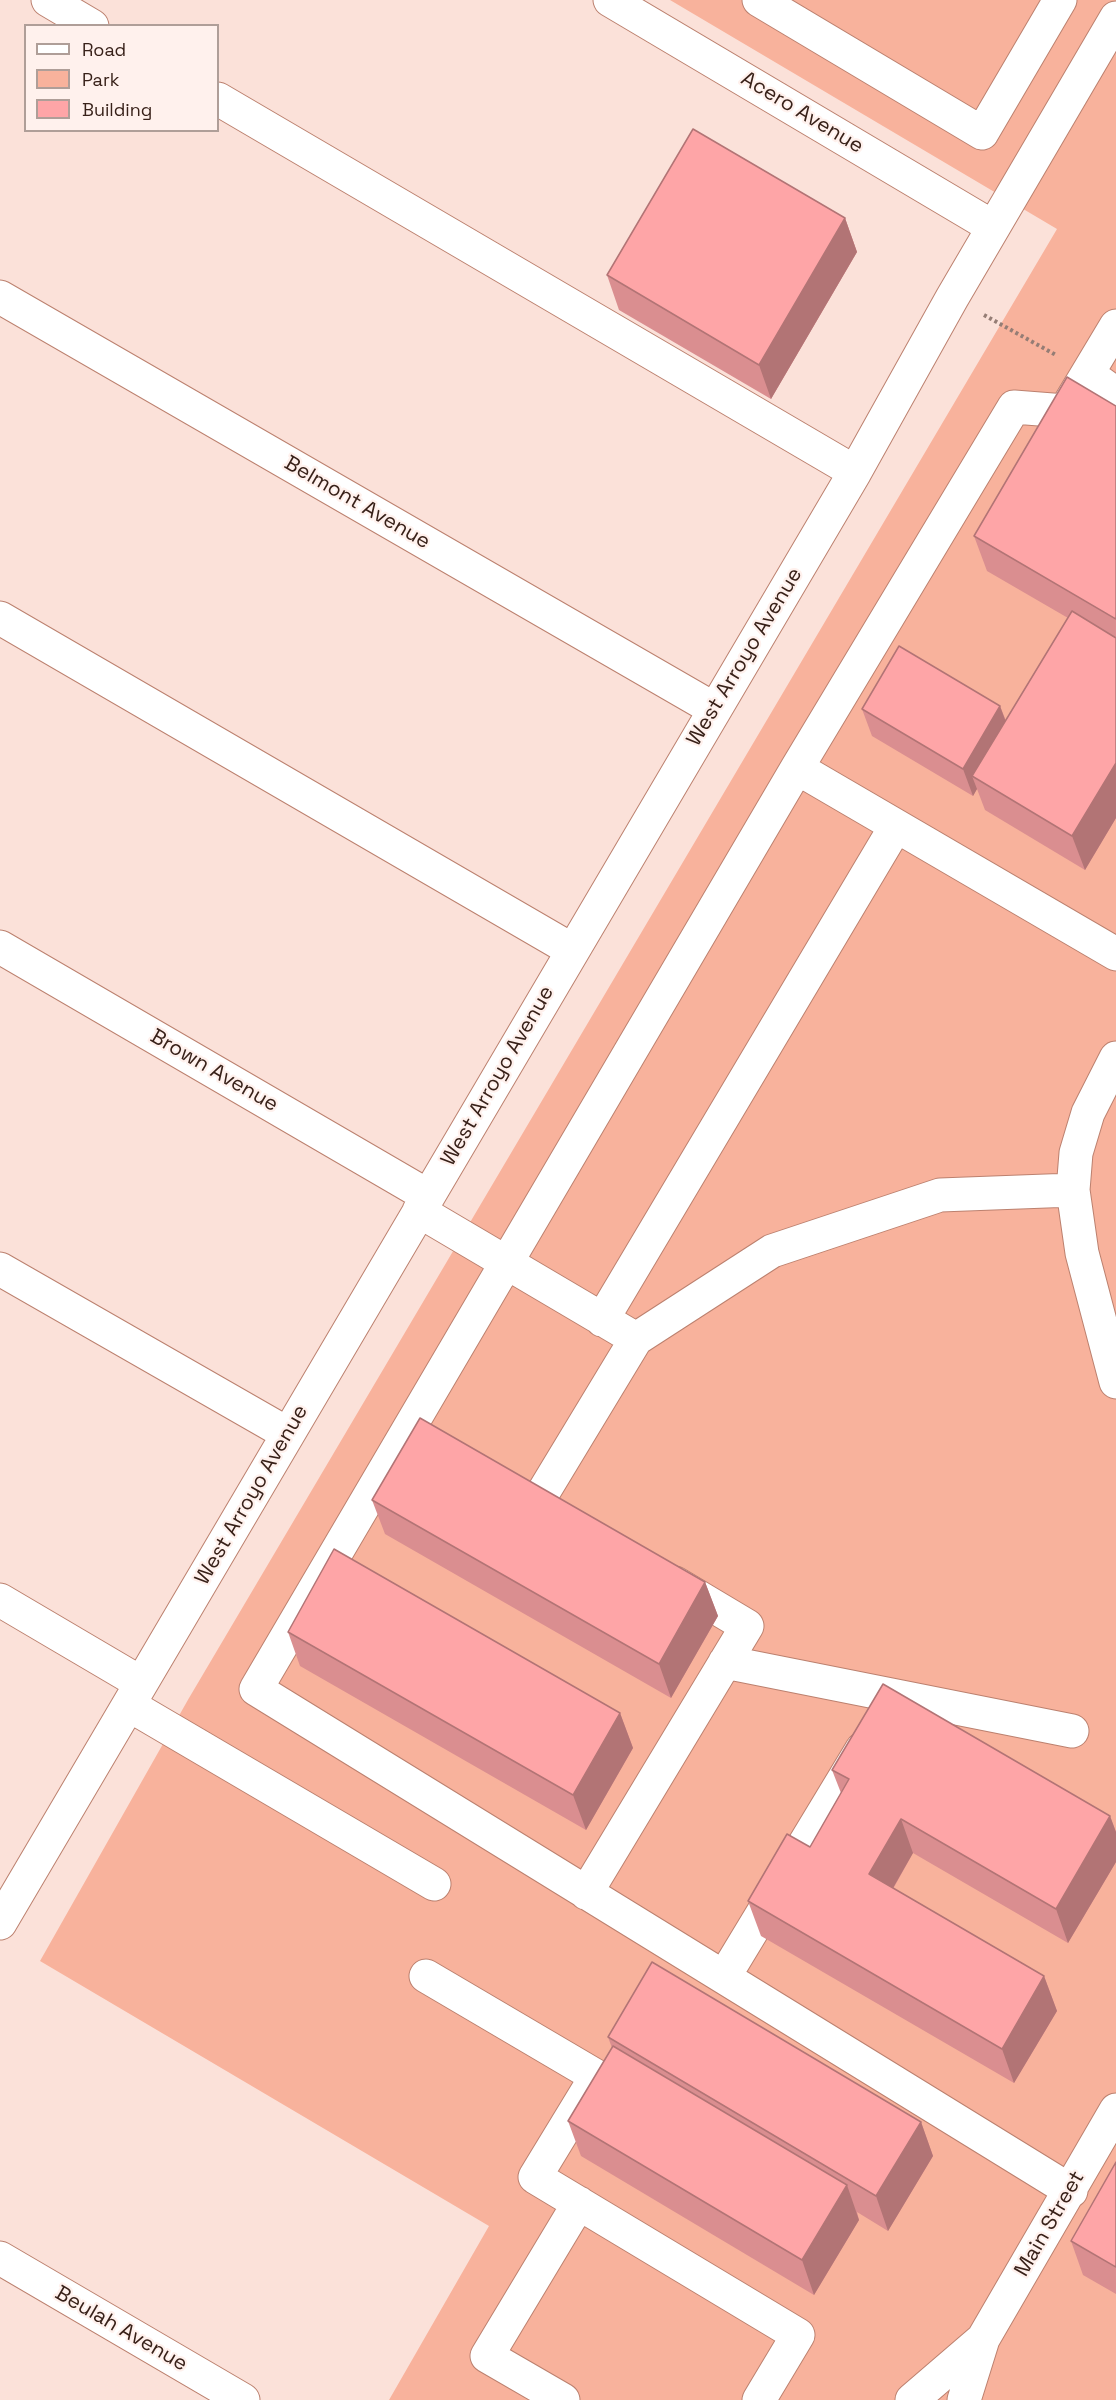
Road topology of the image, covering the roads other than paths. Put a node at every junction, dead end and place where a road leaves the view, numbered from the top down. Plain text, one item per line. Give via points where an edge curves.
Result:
1 (48, 0) edge
2 (610, 0) edge
3 (759, 0) edge
4 (1060, 0) edge
5 (1116, 18) edge
6 (89, 24) edge
7 (219, 100) edge
8 (993, 227) junction
9 (0, 297) edge
10 (1116, 326) edge
11 (1088, 374) junction
12 (1116, 394) edge
13 (855, 472) junction
14 (0, 618) edge
15 (714, 709) junction
16 (797, 768) junction
17 (896, 826) junction
18 (0, 947) edge
19 (572, 950) junction
20 (1116, 954) edge
21 (1116, 1059) edge
22 (1072, 1190) junction
23 (423, 1204) junction
24 (506, 1263) junction
25 (0, 1269) edge
26 (602, 1320) junction
27 (636, 1340) junction
28 (1116, 1382) edge
29 (410, 1426) junction
30 (288, 1434) junction
31 (440, 1443) edge
32 (508, 1484) edge
33 (538, 1501) junction
34 (568, 1519) edge
35 (648, 1566) edge
36 (0, 1600) edge
37 (725, 1662) junction
38 (135, 1694) junction
39 (894, 1696) junction
40 (1072, 1731) dead end
41 (434, 1884) dead end
42 (586, 1893) junction
43 (0, 1923) edge
44 (426, 1976) dead end
45 (724, 1977) junction
46 (613, 2048) edge
47 (596, 2076) junction
48 (1116, 2110) edge
49 (1071, 2191) junction
50 (579, 2203) junction
51 (0, 2258) edge
52 (983, 2339) junction
53 (243, 2400) edge
54 (562, 2400) edge
55 (759, 2400) edge
56 (912, 2400) edge
57 (964, 2400) edge

1 - 6 street
2 - 8 street, Acero Avenue
3 - 4 street via 982,133
5 - 8 street, West Arroyo Avenue
7 - 13 street
8 - 13 street, West Arroyo Avenue
9 - 15 street, Belmont Avenue
10 - 11 street
11 - 12 street
11 - 16 street via 1065,411 1014,407
13 - 15 street, West Arroyo Avenue
14 - 19 street
15 - 19 street, West Arroyo Avenue
16 - 17 street
16 - 24 street
17 - 20 street
17 - 26 street
18 - 23 street, Brown Avenue
19 - 23 street, West Arroyo Avenue
21 - 22 street via 1088,1113 1076,1153
22 - 27 street via 940,1196 772,1251
22 - 28 street via 1082,1253
23 - 24 street, Brown Avenue
23 - 30 street, West Arroyo Avenue
24 - 26 street, Brown Avenue
24 - 29 street
25 - 30 street
26 - 27 street, Brown Avenue
27 - 33 street
29 - 31 street
29 - 42 street via 256,1689
30 - 38 street, West Arroyo Avenue
32 - 33 street
33 - 34 street
35 - 37 street via 747,1626
36 - 38 street
37 - 39 street
37 - 42 street
38 - 41 street
38 - 43 street, West Arroyo Avenue
39 - 40 street
39 - 45 street
42 - 45 street via 666,1961
44 - 47 street
45 - 49 street
46 - 47 street
47 - 50 street via 535,2177
48 - 49 street, Main Street
49 - 52 street, Main Street
50 - 54 street via 487,2356
50 - 55 street via 798,2335
51 - 53 street, Beulah Avenue
52 - 56 street
52 - 57 street

